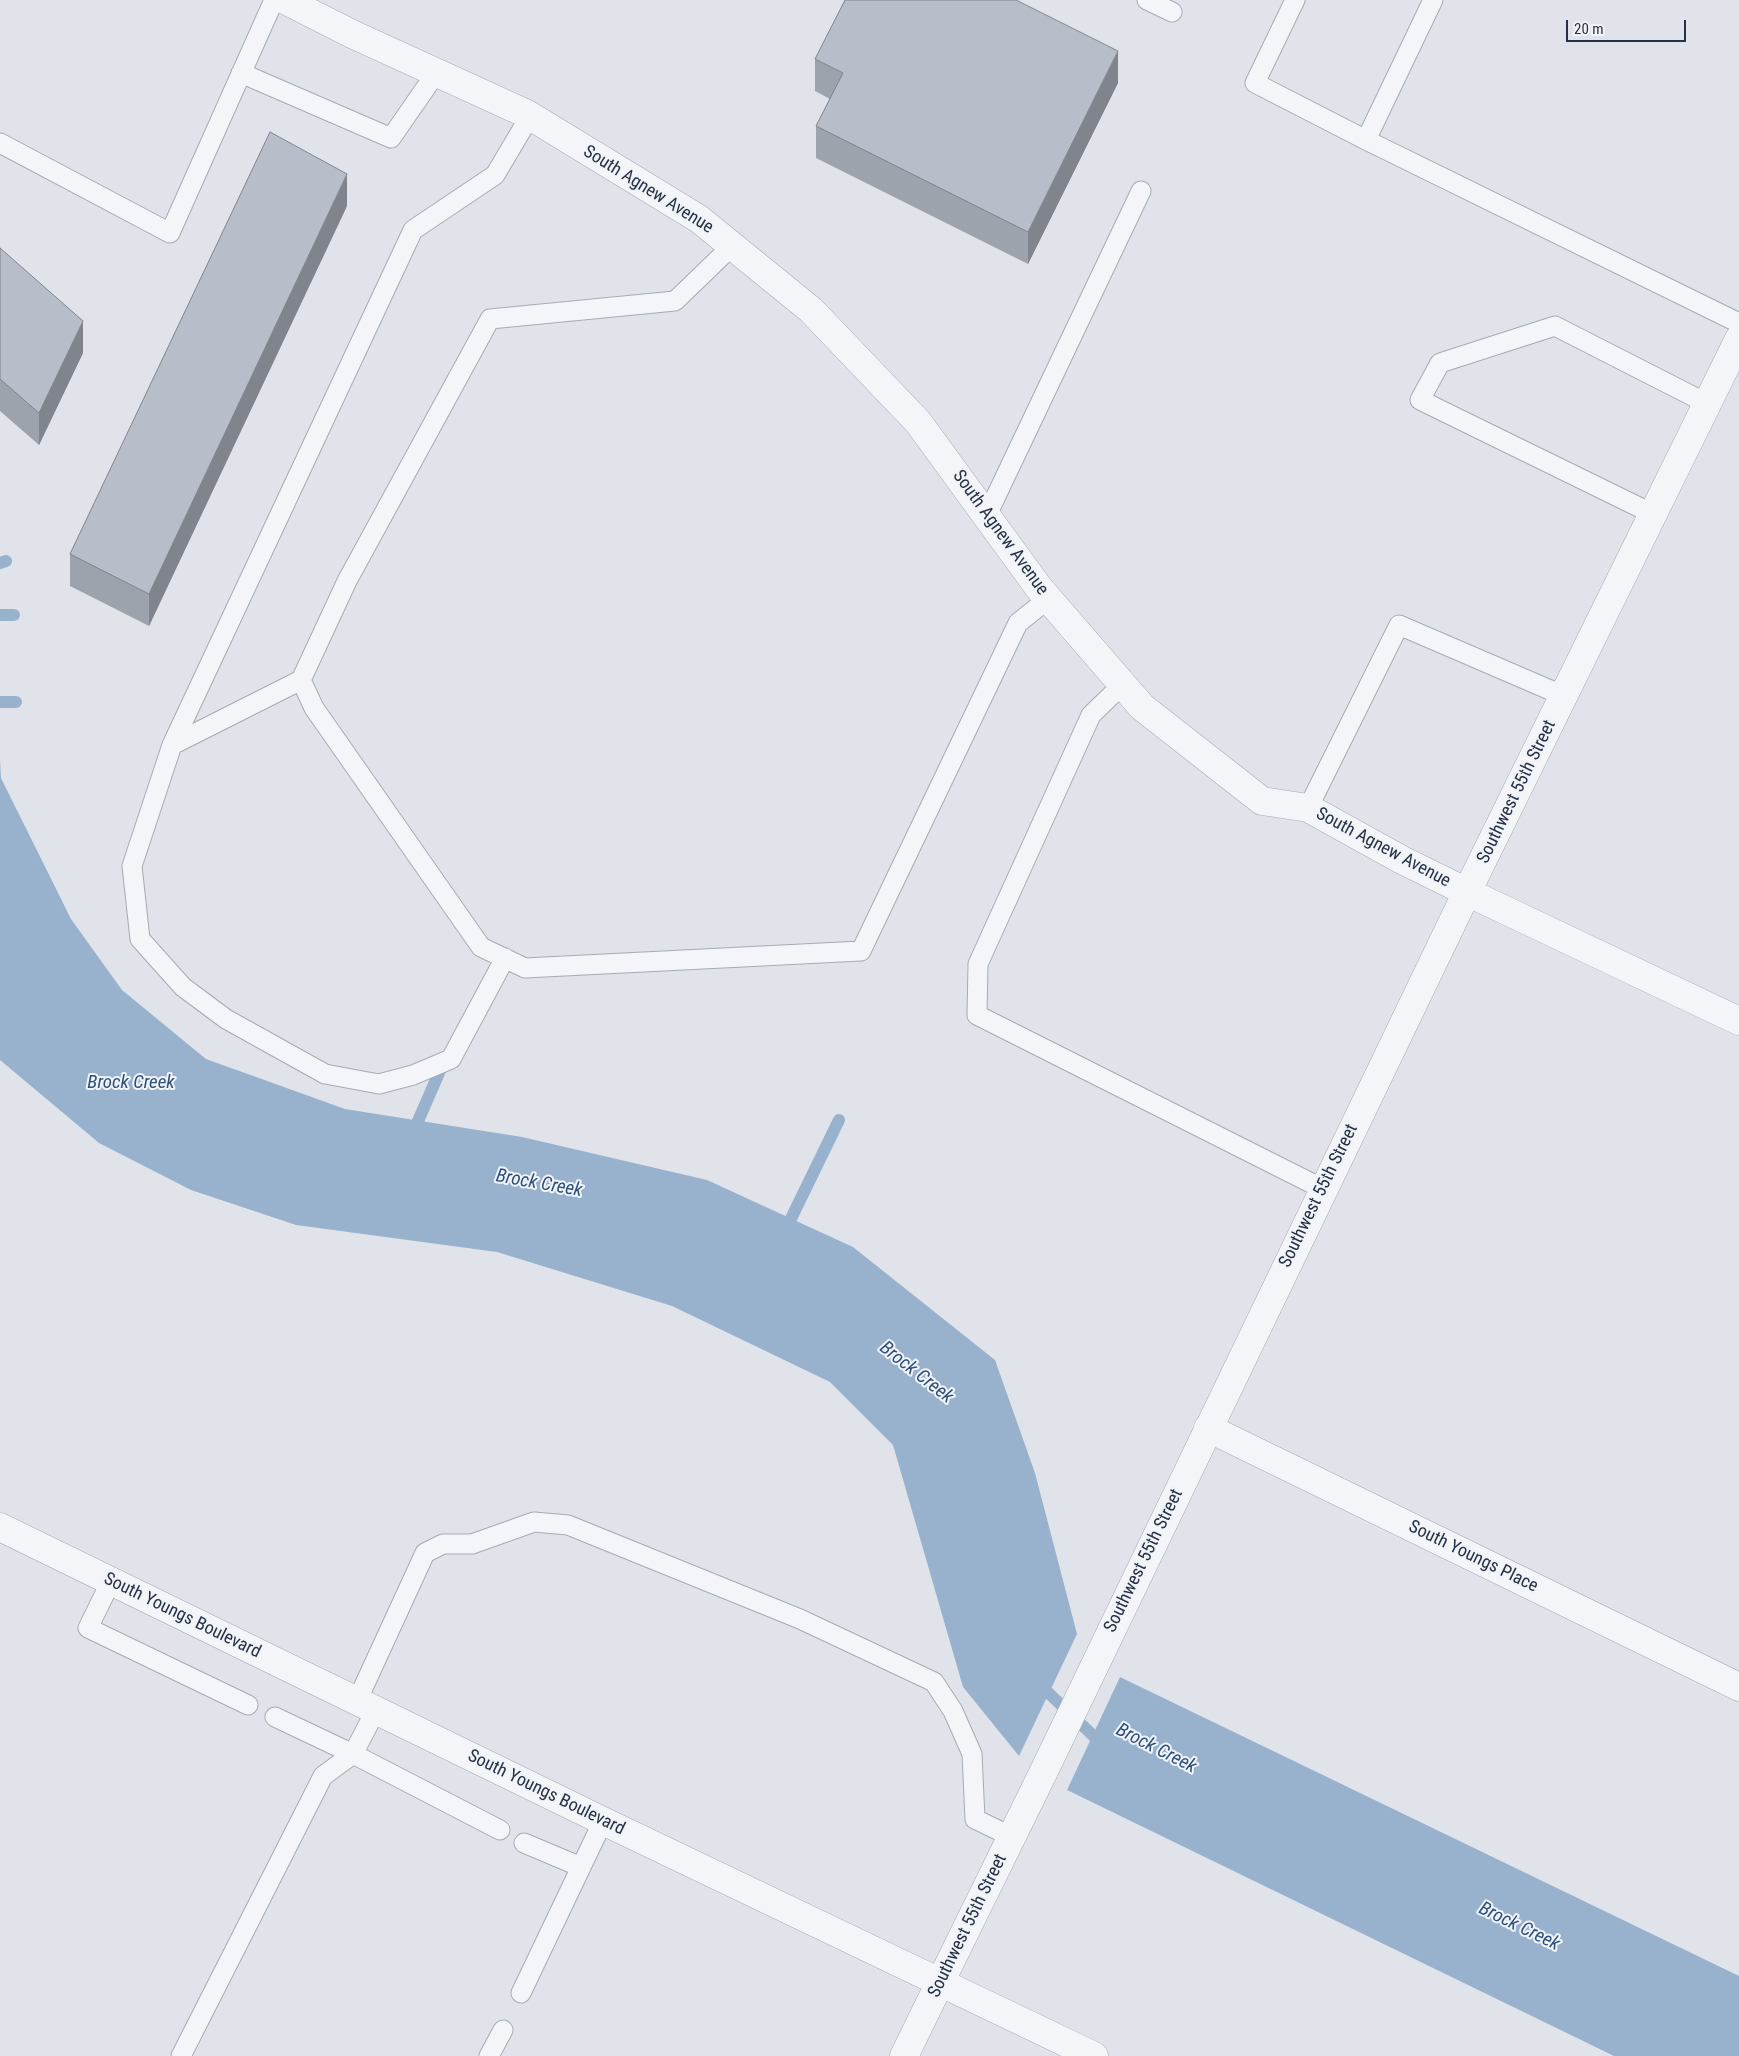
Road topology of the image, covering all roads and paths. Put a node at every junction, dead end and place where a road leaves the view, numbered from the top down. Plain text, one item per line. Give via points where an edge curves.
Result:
1 (274, 0) edge
2 (285, 0) edge
3 (1147, 0) edge
4 (1295, 0) edge
5 (1433, 0) edge
6 (1172, 12) dead end
7 (241, 73) junction
8 (436, 73) junction
9 (530, 116) junction
10 (1366, 140) junction
11 (0, 143) edge
12 (1141, 191) dead end
13 (732, 246) junction
14 (1739, 323) edge
15 (1739, 339) edge
16 (1708, 404) junction
17 (1653, 514) junction
18 (987, 515) junction
19 (1048, 599) junction
20 (301, 680) junction
21 (1123, 684) junction
22 (1564, 696) junction
23 (172, 745) junction
24 (1308, 808) junction
25 (1467, 892) junction
26 (505, 958) junction
27 (1739, 1021) edge
28 (1323, 1189) junction
29 (1208, 1428) junction
30 (0, 1527) edge
31 (111, 1581) junction
32 (1739, 1687) edge
33 (248, 1704) dead end
34 (367, 1706) junction
35 (275, 1717) dead end
36 (353, 1754) junction
37 (602, 1821) junction
38 (500, 1830) dead end
39 (1012, 1837) junction
40 (524, 1843) dead end
41 (581, 1867) junction
42 (940, 1982) junction
43 (520, 1994) dead end
44 (502, 2030) dead end
45 (181, 2056) edge
46 (490, 2056) edge
47 (904, 2056) edge
48 (1094, 2056) edge

1 - 7 lane
2 - 8 street, South Agnew Avenue
3 - 6 lane
4 - 10 lane via 1255,82
5 - 10 lane
7 - 8 lane via 391,138
7 - 11 lane via 170,233
8 - 9 street, South Agnew Avenue
9 - 13 street, South Agnew Avenue via 699,219
9 - 23 lane via 496,175 413,230
10 - 14 lane
12 - 18 lane
13 - 18 street, South Agnew Avenue via 811,310 911,415
13 - 20 lane via 674,301 490,320 346,581
15 - 16 street, Southwest 55th Street
16 - 17 street, Southwest 55th Street
16 - 17 lane via 1555,326 1440,363 1420,400
17 - 22 street, Southwest 55th Street
18 - 19 street, South Agnew Avenue
19 - 21 street, South Agnew Avenue
19 - 26 lane via 1018,623 861,951 525,968
20 - 23 lane
20 - 26 lane via 314,708 480,947
21 - 24 street, South Agnew Avenue via 1142,707 1262,801
21 - 28 lane via 1091,715 978,964 978,1016
22 - 24 lane via 1399,625
22 - 25 street, Southwest 55th Street
23 - 26 lane via 132,866 140,939 183,987 226,1019 325,1074 379,1084 414,1076 451,1059
24 - 25 street, South Agnew Avenue
25 - 27 street, South Agnew Avenue
25 - 28 street, Southwest 55th Street
28 - 29 street, Southwest 55th Street
29 - 32 street, South Youngs Place
29 - 39 street, Southwest 55th Street
30 - 31 street, South Youngs Boulevard
31 - 33 lane via 88,1628
31 - 34 street, South Youngs Boulevard
34 - 36 lane
34 - 37 street, South Youngs Boulevard
34 - 39 lane via 425,1553 443,1544 472,1544 534,1522 568,1525 800,1619 934,1682 953,1711 972,1754 976,1819
35 - 36 lane
36 - 38 lane
36 - 45 lane via 323,1776
37 - 41 lane
37 - 42 street, South Youngs Boulevard
39 - 42 street, Southwest 55th Street
40 - 41 lane
41 - 43 lane
42 - 47 street, Southwest 55th Street
42 - 48 street, South Youngs Boulevard
44 - 46 lane

